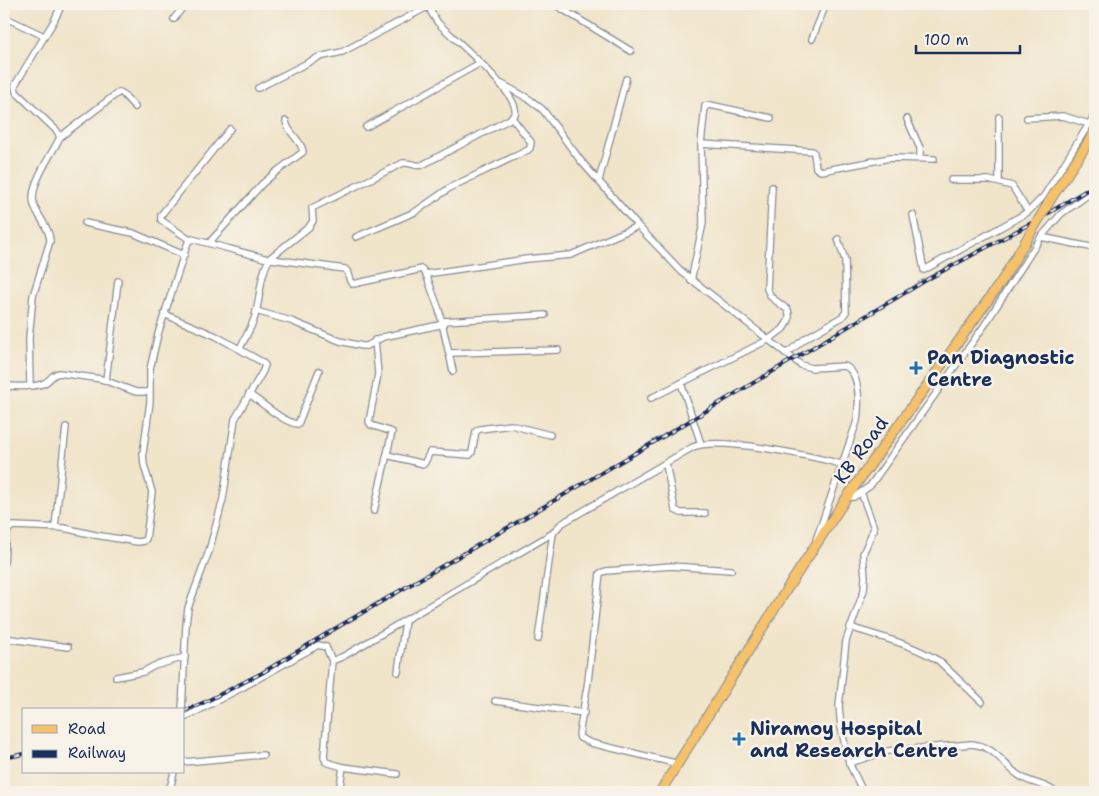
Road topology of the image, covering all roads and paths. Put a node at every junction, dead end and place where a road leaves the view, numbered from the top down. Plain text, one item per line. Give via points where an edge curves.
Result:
1 (62, 4) edge
2 (185, 4) edge
3 (554, 4) edge
4 (826, 4) edge
5 (429, 5) edge
6 (4, 17) edge
7 (174, 19) dead end
8 (44, 36) junction
9 (812, 39) dead end
10 (630, 51) dead end
11 (480, 63) junction
12 (626, 79) dead end
13 (502, 84) junction
14 (258, 88) dead end
15 (135, 107) dead end
16 (1095, 115) edge
17 (999, 117) dead end
18 (512, 118) junction
19 (771, 118) dead end
20 (1027, 118) dead end
21 (907, 119) dead end
22 (286, 121) dead end
23 (1089, 124) junction
24 (366, 127) dead end
25 (230, 129) dead end
26 (1095, 132) edge
27 (60, 136) junction
28 (701, 144) junction
29 (920, 158) junction
30 (934, 159) dead end
31 (599, 180) junction
32 (951, 180) dead end
33 (999, 182) junction
34 (772, 187) dead end
35 (1095, 190) edge
36 (1028, 212) junction
37 (912, 215) dead end
38 (85, 223) dead end
39 (638, 226) junction
40 (356, 237) dead end
41 (1040, 237) junction
42 (838, 239) dead end
43 (190, 240) junction
44 (209, 243) junction
45 (1095, 248) edge
46 (184, 255) junction
47 (270, 258) junction
48 (426, 274) junction
49 (118, 281) dead end
50 (691, 281) junction
51 (256, 310) junction
52 (164, 314) junction
53 (545, 315) dead end
54 (443, 323) junction
55 (375, 340) junction
56 (768, 340) junction
57 (240, 348) junction
58 (558, 350) dead end
59 (450, 353) junction
60 (786, 354) junction
61 (319, 371) dead end
62 (453, 371) dead end
63 (106, 380) junction
64 (681, 382) junction
65 (30, 385) junction
66 (4, 386) edge
67 (149, 392) junction
68 (249, 394) junction
69 (651, 398) dead end
70 (66, 427) dead end
71 (550, 435) dead end
72 (701, 444) junction
73 (387, 455) junction
74 (666, 464) junction
75 (841, 464) junction
76 (861, 492) junction
77 (846, 497) junction
78 (374, 511) dead end
79 (705, 513) dead end
80 (7, 527) edge
81 (56, 527) junction
82 (553, 533) junction
83 (813, 550) junction
84 (4, 562) edge
85 (731, 570) dead end
86 (405, 621) junction
87 (850, 627) junction
88 (4, 638) edge
89 (538, 639) dead end
90 (68, 647) dead end
91 (185, 657) junction
92 (332, 661) junction
93 (398, 672) dead end
94 (116, 677) dead end
95 (495, 701) dead end
96 (982, 702) dead end
97 (182, 708) edge
98 (584, 713) junction
99 (185, 717) edge
100 (263, 755) dead end
101 (185, 762) edge
102 (849, 763) junction
103 (679, 764) junction
104 (343, 767) junction
105 (174, 774) edge
106 (397, 774) dead end
107 (166, 791) edge
108 (151, 792) edge
109 (340, 792) edge
110 (660, 792) edge
111 (863, 792) edge
112 (1055, 792) edge

1 - 8 street
2 - 7 street
3 - 10 street
4 - 9 street
5 - 11 street via 438,23
5 - 14 street via 342,52 320,57
6 - 8 street
8 - 27 street via 16,81 15,88
11 - 13 street
11 - 24 street
12 - 31 street
13 - 18 street via 515,106
13 - 31 street via 529,98 543,110
15 - 27 street via 119,92
16 - 23 street
17 - 33 street
18 - 40 street via 531,142 528,150 450,187 421,210
18 - 47 street via 422,165 403,163 317,205 312,208 309,227
19 - 28 street via 707,105
20 - 23 street via 1063,116
21 - 29 street via 920,148
22 - 44 street via 303,152 262,184
23 - 36 street via 1044,196
25 - 43 street via 160,215 162,220
26 - 77 main road, KB Road, bridge via 1001,282
27 - 65 street via 33,193 34,206 50,241 33,296 29,338
28 - 29 street via 812,151 816,168 824,171 890,158
28 - 50 street via 703,223
29 - 30 street
31 - 39 street
32 - 33 street
33 - 36 street via 1014,188
34 - 56 street via 766,289 788,310 789,315 787,324
35 - 41 street via 1061,214
36 - 37 street via 924,270
38 - 46 street via 133,233
39 - 48 street via 571,255
39 - 50 street
41 - 45 street
41 - 76 street via 984,326 870,486
42 - 60 street via 845,260 846,312
43 - 44 street
43 - 46 street
44 - 47 street
46 - 52 street
47 - 48 street via 345,269 354,284 419,269 425,270
47 - 51 street
48 - 54 street
49 - 63 street
50 - 56 street
51 - 55 street via 356,346 367,346
51 - 57 street
52 - 57 street
52 - 67 street via 151,360
53 - 54 street
54 - 55 street
54 - 59 street
55 - 73 street via 378,379 369,420 371,425 392,432
56 - 60 street
56 - 64 street
57 - 68 street via 265,365
58 - 59 street
59 - 62 street
60 - 75 street via 807,367 838,365 853,372 857,420
61 - 68 street via 298,424
63 - 65 street via 59,373 44,384
63 - 67 street via 136,392
64 - 69 street
64 - 72 street
65 - 66 street
67 - 81 street via 143,459 152,492 146,539 138,542
68 - 91 street via 235,419 223,499 209,551 188,608
70 - 81 street
71 - 73 street via 511,425 476,431 470,455 430,452 424,464
72 - 74 street
72 - 75 street via 788,452
73 - 78 street
74 - 79 street via 675,510
74 - 82 street via 566,521
75 - 83 street
76 - 77 street via 854,497
76 - 87 street via 874,528 863,554 864,590
77 - 83 main road, KB Road
80 - 81 street
80 - 84 street
82 - 86 street
82 - 89 street
83 - 103 main road, KB Road
85 - 98 street via 671,566 600,573
86 - 92 street
86 - 93 street
87 - 96 street via 931,656
87 - 102 street via 839,706
88 - 90 street
91 - 94 street via 143,672
91 - 97 street
92 - 99 street via 326,647 318,646
92 - 104 street via 324,757 326,762
95 - 98 street
98 - 103 street via 579,734 584,741
100 - 101 street
102 - 111 street
102 - 112 street via 888,751 980,745 993,750 1018,775 1046,785
103 - 110 main road, KB Road
104 - 106 street
104 - 109 street
105 - 107 street
107 - 108 street

